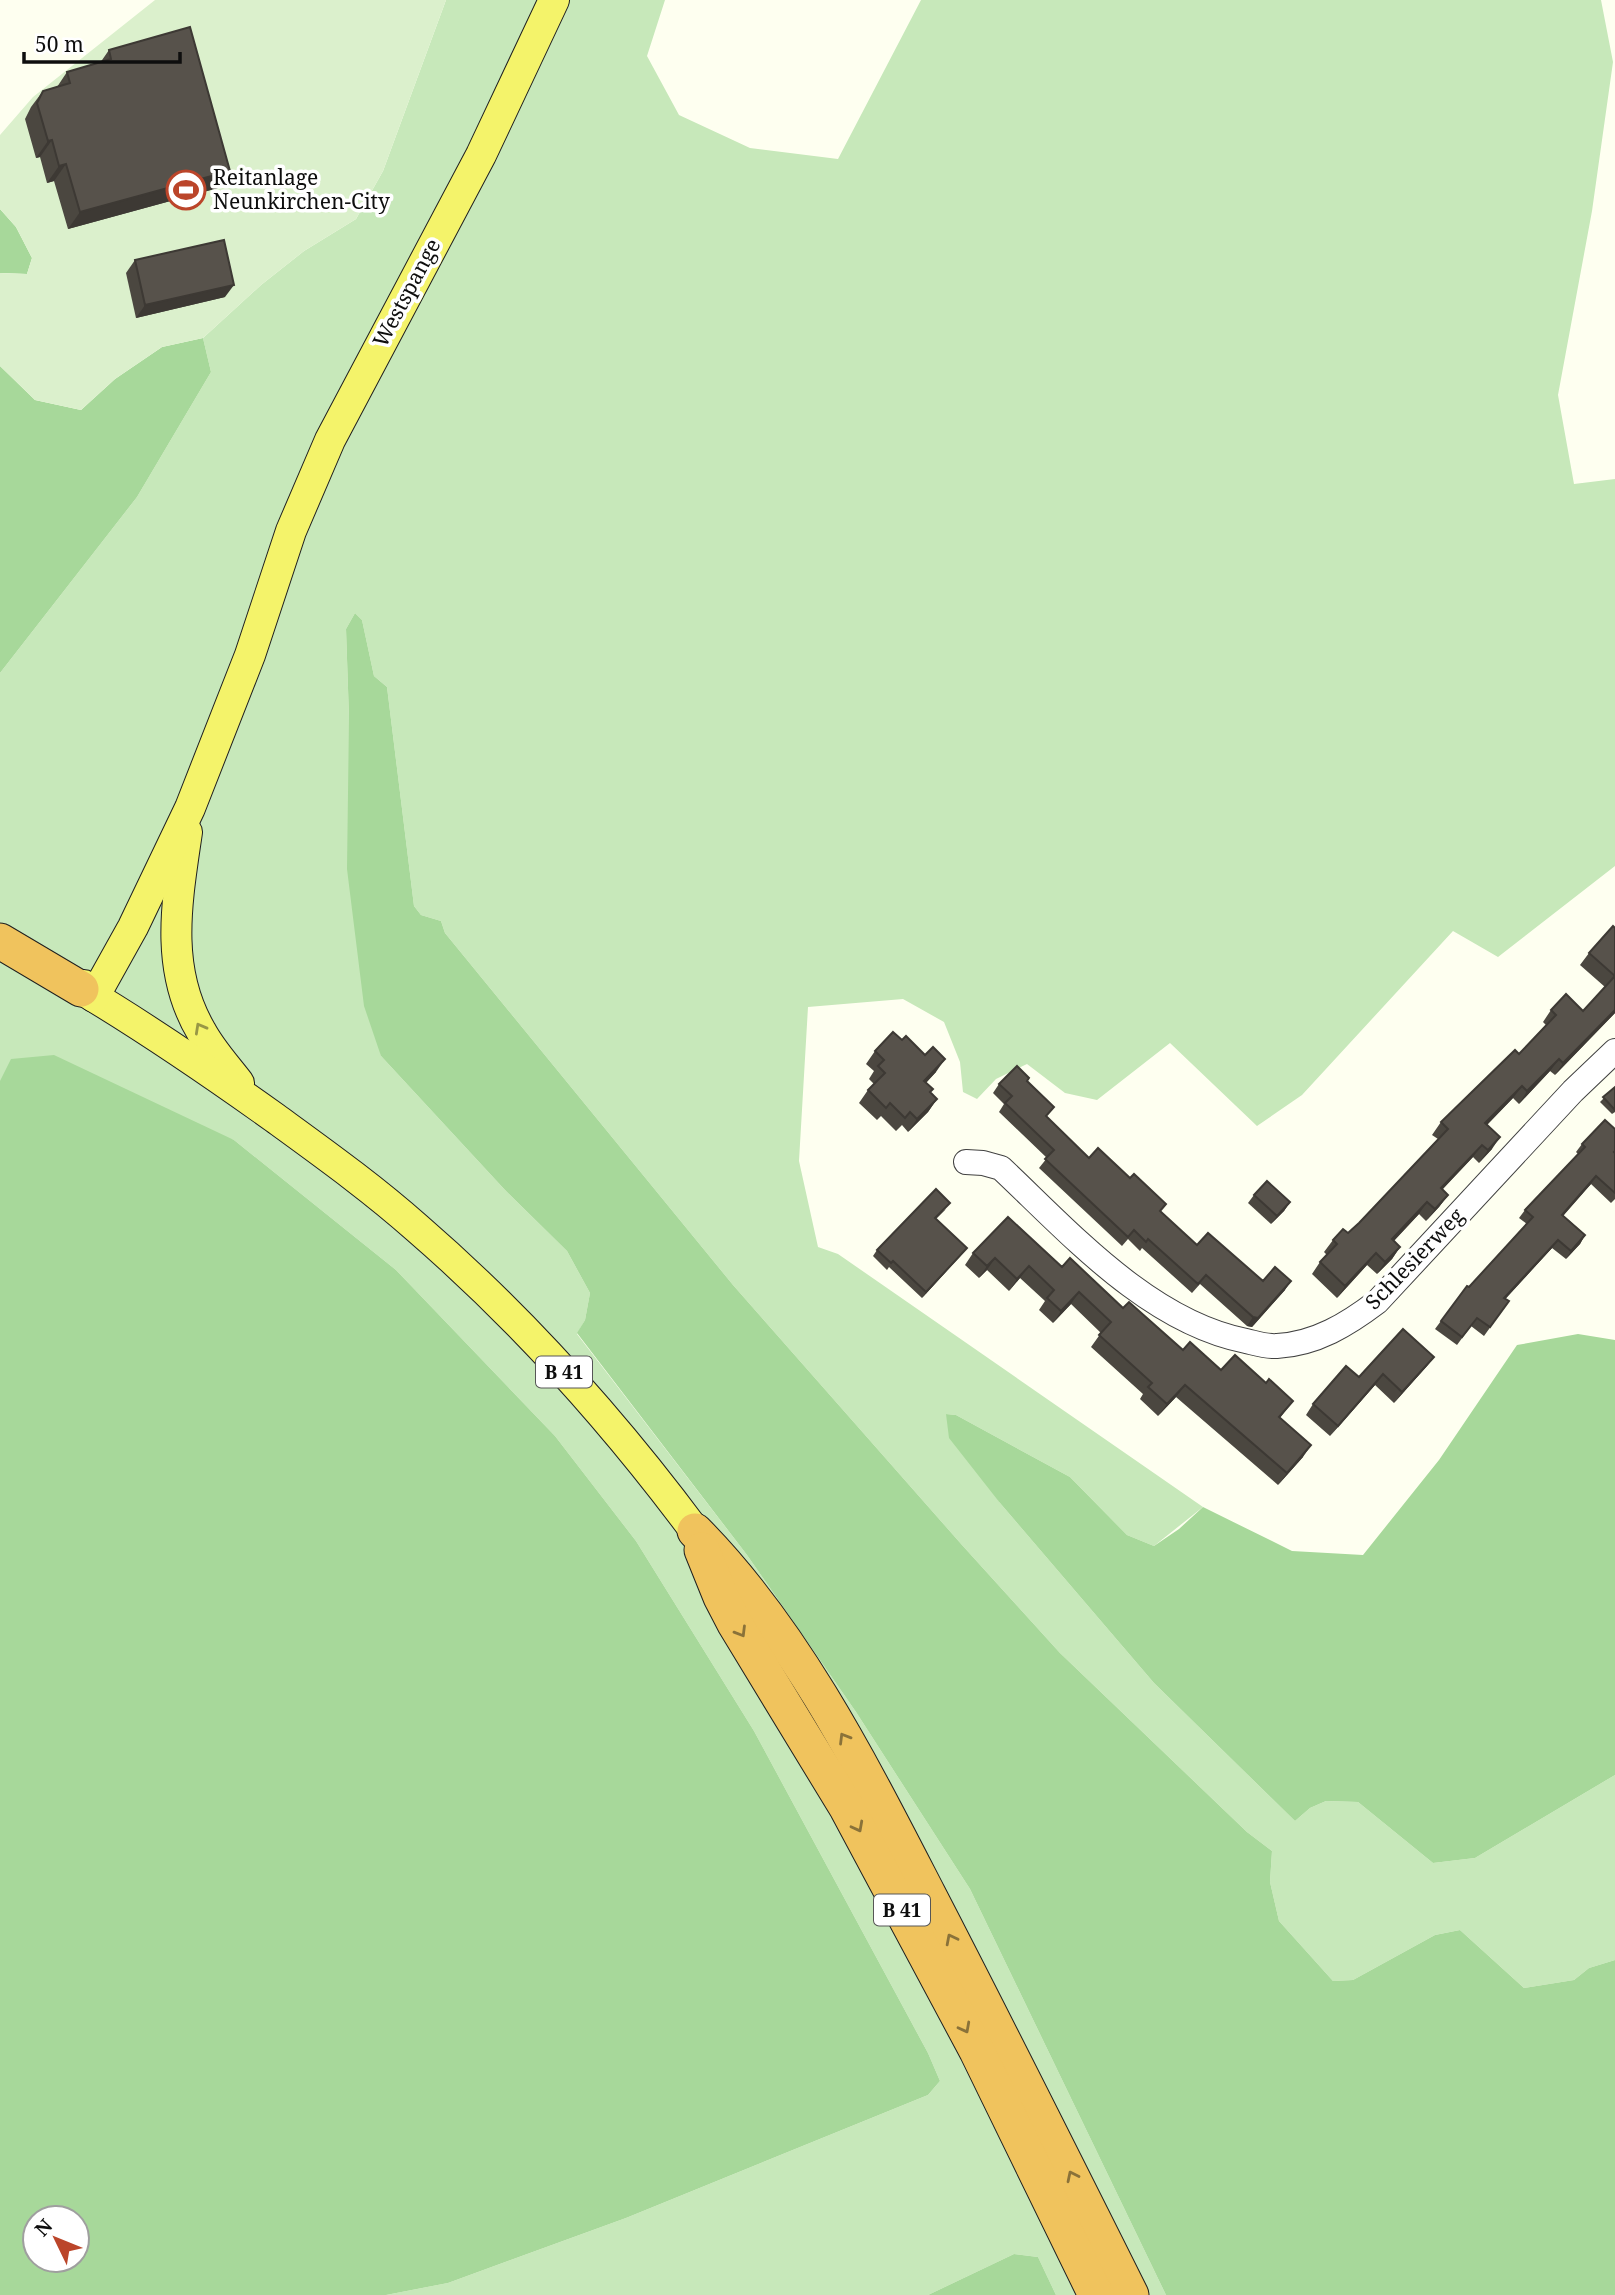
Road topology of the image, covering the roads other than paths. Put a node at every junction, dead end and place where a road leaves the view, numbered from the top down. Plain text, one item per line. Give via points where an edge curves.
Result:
1 (554, 0) edge
2 (190, 808) junction
3 (0, 941) edge
4 (88, 993) junction
5 (1615, 1051) edge
6 (254, 1103) junction
7 (966, 1162) dead end
8 (695, 1531) junction
9 (1096, 2295) edge
10 (1131, 2295) edge

1 - 2 main road, Westspange via 481,155 330,440 291,531 246,667
2 - 4 main road
6 -> 2 main road via 201,1032 177,965 175,916
3 - 4 highway, B 41
4 - 6 main road, B 41
5 - 7 street, Schlesierweg via 1377,1302 1348,1324 1308,1341 1275,1347 1230,1338 1144,1295 1001,1168
6 - 8 main road, B 41 via 392,1207 484,1290 593,1402
8 -> 9 highway, B 41 via 735,1624 847,1808 977,2051
10 -> 8 highway, B 41 via 875,1791 779,1630

